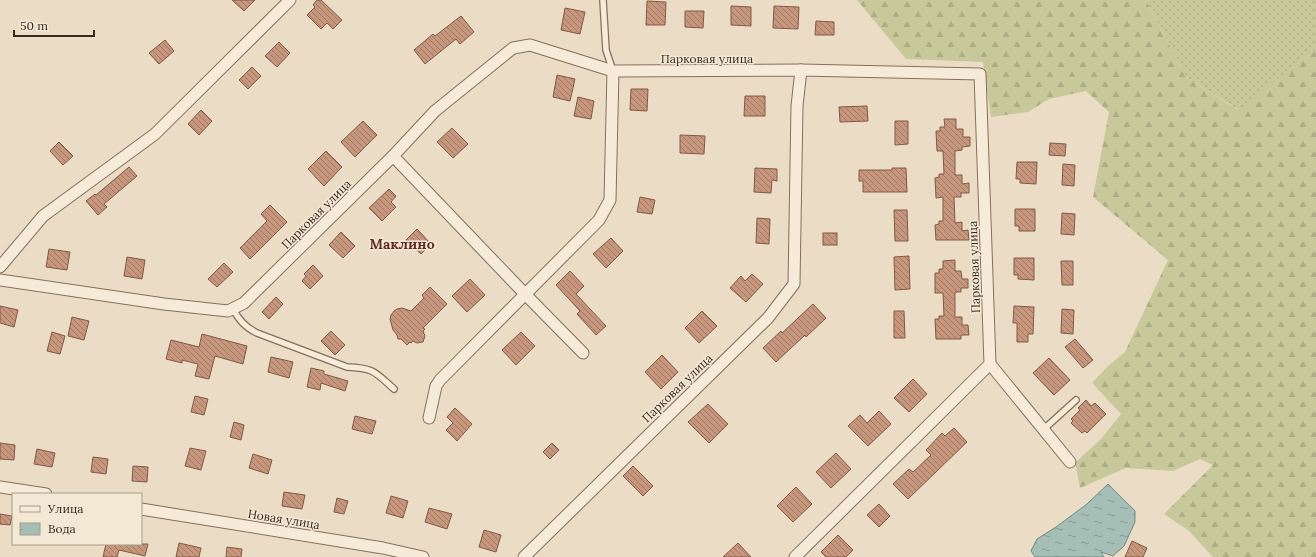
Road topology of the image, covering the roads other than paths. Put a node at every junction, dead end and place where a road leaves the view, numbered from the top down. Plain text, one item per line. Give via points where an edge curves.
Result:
1 (290, 0) edge
2 (604, 0) edge
3 (801, 70) junction
4 (613, 71) junction
5 (394, 156) junction
6 (0, 267) edge
7 (0, 280) edge
8 (525, 294) junction
9 (233, 309) junction
10 (583, 353) dead end
11 (990, 364) junction
12 (394, 389) dead end
13 (1076, 400) dead end
14 (428, 418) dead end
15 (1044, 429) junction
16 (1070, 462) dead end
17 (0, 487) edge
18 (39, 493) edge
19 (142, 509) edge
20 (382, 552) edge
21 (423, 557) edge
22 (524, 557) edge
23 (795, 557) edge

1 - 6 street via 155,134 43,216
2 - 4 lane via 606,50
3 - 4 street, Парковая улица
3 - 11 street, Парковая улица via 980,74
3 - 22 street, Парковая улица via 794,284 768,318
4 - 5 street, Парковая улица via 530,45 513,48 435,111
4 - 8 street via 610,200 599,220
5 - 8 street
5 - 9 street, Парковая улица via 244,303
7 - 9 street via 164,304 228,311
8 - 10 street
8 - 14 street via 440,380 436,386
9 - 12 lane via 241,322 257,333 347,367 370,370
11 - 15 street
11 - 23 street
13 - 15 lane
15 - 16 street
17 - 18 street
19 - 20 street, Новая улица
20 - 21 street, Новая улица

